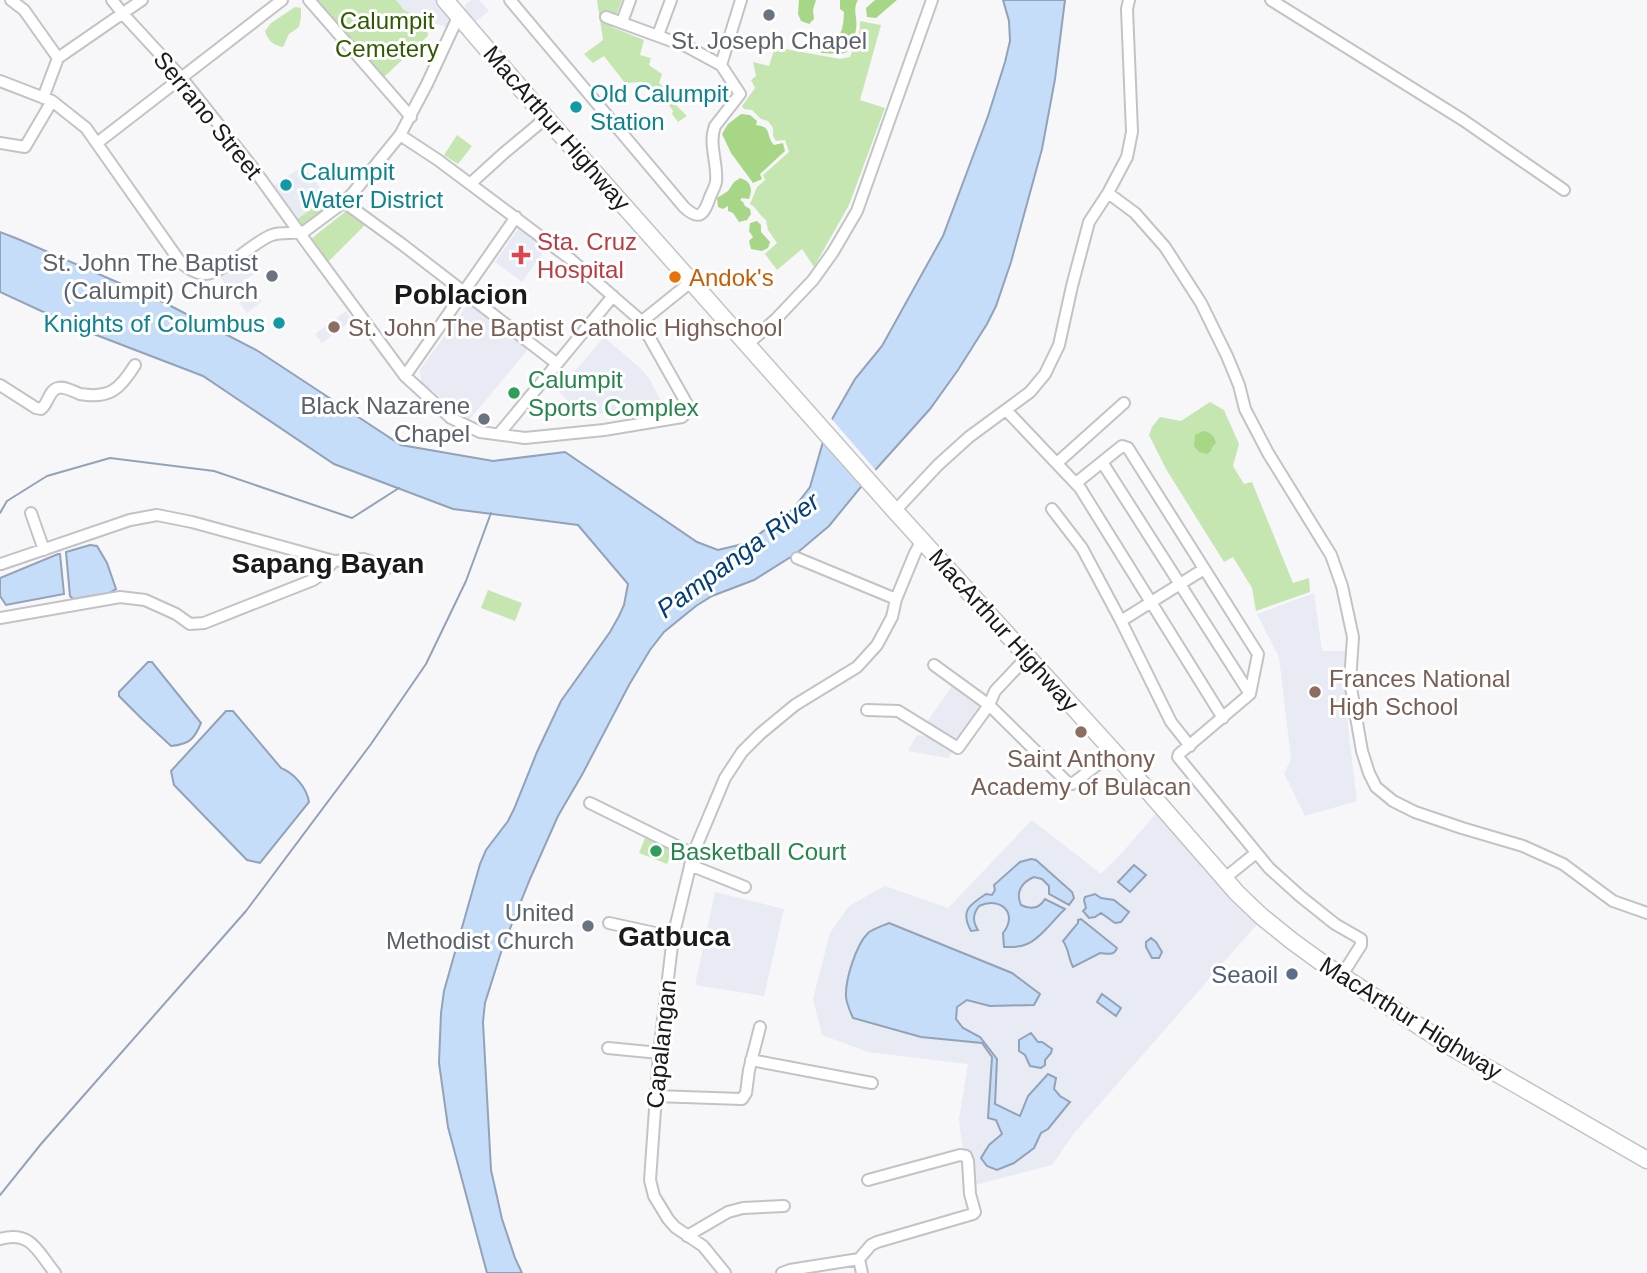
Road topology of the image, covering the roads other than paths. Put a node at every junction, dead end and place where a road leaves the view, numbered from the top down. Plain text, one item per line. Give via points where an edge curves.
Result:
1 (11, 0) edge
2 (112, 0) edge
3 (142, 0) edge
4 (282, 0) edge
5 (309, 0) edge
6 (445, 0) edge
7 (510, 0) edge
8 (630, 0) edge
9 (671, 0) edge
10 (741, 0) edge
11 (932, 0) edge
12 (1129, 0) edge
13 (1271, 0) edge
14 (123, 15) junction
15 (458, 15) junction
16 (606, 17) dead end
17 (622, 22) junction
18 (658, 35) junction
19 (58, 58) junction
20 (721, 65) junction
21 (181, 77) junction
22 (0, 81) edge
23 (47, 99) junction
24 (411, 117) junction
25 (546, 118) junction
26 (400, 135) junction
27 (0, 143) edge
28 (97, 143) junction
29 (470, 184) junction
30 (1564, 190) dead end
31 (1108, 193) junction
32 (344, 202) junction
33 (516, 217) junction
34 (299, 233) junction
35 (692, 281) junction
36 (463, 292) junction
37 (613, 296) junction
38 (641, 322) junction
39 (751, 347) junction
40 (556, 363) junction
41 (135, 365) dead end
42 (405, 376) junction
43 (0, 386) edge
44 (1124, 403) dead end
45 (1006, 410) junction
46 (499, 434) junction
47 (1102, 462) junction
48 (1057, 463) junction
49 (1076, 483) junction
50 (1052, 509) dead end
51 (895, 511) junction
52 (31, 513) dead end
53 (922, 540) junction
54 (44, 550) junction
55 (797, 558) dead end
56 (334, 561) junction
57 (1, 564) edge
58 (388, 569) dead end
59 (1204, 569) junction
60 (1180, 585) junction
61 (896, 599) junction
62 (1151, 603) junction
63 (0, 618) edge
64 (1121, 621) junction
65 (1027, 657) junction
66 (934, 665) dead end
67 (1250, 694) junction
68 (989, 705) junction
69 (867, 710) dead end
70 (1223, 718) junction
71 (1190, 746) junction
72 (1114, 752) junction
73 (590, 803) dead end
74 (1256, 853) junction
75 (692, 860) junction
76 (1224, 878) junction
77 (745, 887) dead end
78 (1647, 913) edge
79 (609, 923) dead end
80 (673, 937) junction
81 (1342, 975) junction
82 (760, 1027) dead end
83 (608, 1048) dead end
84 (659, 1053) junction
85 (751, 1060) junction
86 (872, 1083) dead end
87 (655, 1096) junction
88 (1647, 1160) edge
89 (868, 1180) dead end
90 (784, 1206) dead end
91 (987, 1209) dead end
92 (975, 1212) junction
93 (687, 1236) junction
94 (0, 1239) edge
95 (859, 1259) junction
96 (55, 1273) edge
97 (725, 1273) edge
98 (782, 1273) edge
99 (862, 1273) edge

1 - 19 street via 24,9
2 - 14 street, Serrano Street
3 - 14 street
4 - 21 street
5 - 24 street
6 - 15 highway, MacArthur Highway
7 - 20 street via 684,207 697,215 705,210 715,184 713,131 740,94
8 - 17 street
9 - 18 street
10 - 20 street
11 - 39 street via 857,211 813,280
12 - 31 street via 1132,132 1127,157
13 - 30 street
14 - 19 street
14 - 21 street, Serrano Street
15 - 24 street
15 - 25 highway, MacArthur Highway
16 - 17 street
17 - 18 street
18 - 20 street
19 - 23 street
21 - 28 street
21 - 34 street, Serrano Street
22 - 23 street
23 - 27 street via 25,147
23 - 28 street via 86,128
24 - 26 street
25 - 29 street
25 - 35 highway, MacArthur Highway
26 - 29 street
26 - 32 street
28 - 34 street via 181,262 193,271 218,271 261,240 274,234
29 - 33 street
31 - 45 street via 1089,222 1059,345 1045,374
31 - 78 street via 1135,213 1165,247 1201,303 1227,356 1245,409 1331,555 1353,637 1350,682 1362,751 1377,787 1415,812 1523,846 1563,864 1613,901
32 - 34 street
32 - 36 street
33 - 36 street
33 - 37 street
34 - 42 street, Serrano Street
35 - 38 street
35 - 39 highway, MacArthur Highway
36 - 40 street
36 - 42 street
37 - 38 street
37 - 40 street
38 - 46 street, Serrano Street via 688,406 682,417 526,438
39 - 51 highway, MacArthur Highway
40 - 46 street
41 - 43 street via 111,393 81,394 58,388 41,409
42 - 46 street, Serrano Street via 452,418 480,432
44 - 48 street
45 - 48 street
45 - 51 street via 969,437
47 - 49 street
47 - 59 street via 1122,446 1128,448
47 - 60 street
48 - 49 street
49 - 62 street
50 - 64 street via 1082,548
51 - 53 highway, MacArthur Highway
52 - 54 street
53 - 61 street, Capalangan
53 - 65 highway, MacArthur Highway
54 - 56 street via 157,515
54 - 57 street
55 - 61 street
56 - 58 street via 364,559
56 - 63 street via 313,580 204,623 190,624 145,600 120,597
59 - 60 street
59 - 67 street via 1258,654
60 - 62 street
60 - 67 street
61 - 75 street, Capalangan via 877,645 857,667 795,705 742,752 724,778
62 - 64 street
62 - 70 street
64 - 71 street via 1171,722
65 - 68 street via 995,691
65 - 72 highway, MacArthur Highway
66 - 68 street
67 - 70 street
68 - 69 street via 958,748 898,710
68 - 72 street via 1072,784
70 - 71 street
71 - 74 street via 1178,757
72 - 76 highway, MacArthur Highway
73 - 75 street
74 - 76 street
74 - 81 street via 1300,896 1362,941
75 - 77 street
75 - 80 street, Capalangan
76 - 81 highway, MacArthur Highway via 1269,923
79 - 80 street
80 - 84 street, Capalangan
81 - 88 highway, MacArthur Highway via 1453,1048
82 - 85 street
83 - 84 street
84 - 87 street, Capalangan
85 - 86 street
85 - 87 street via 742,1099
87 - 93 street, Capalangan via 650,1180 668,1219
89 - 92 street via 960,1155 968,1161
90 - 93 street via 728,1212
91 - 92 street
92 - 95 street via 877,1242
93 - 97 street, Capalangan
94 - 96 street via 27,1239
95 - 98 street
95 - 99 street

